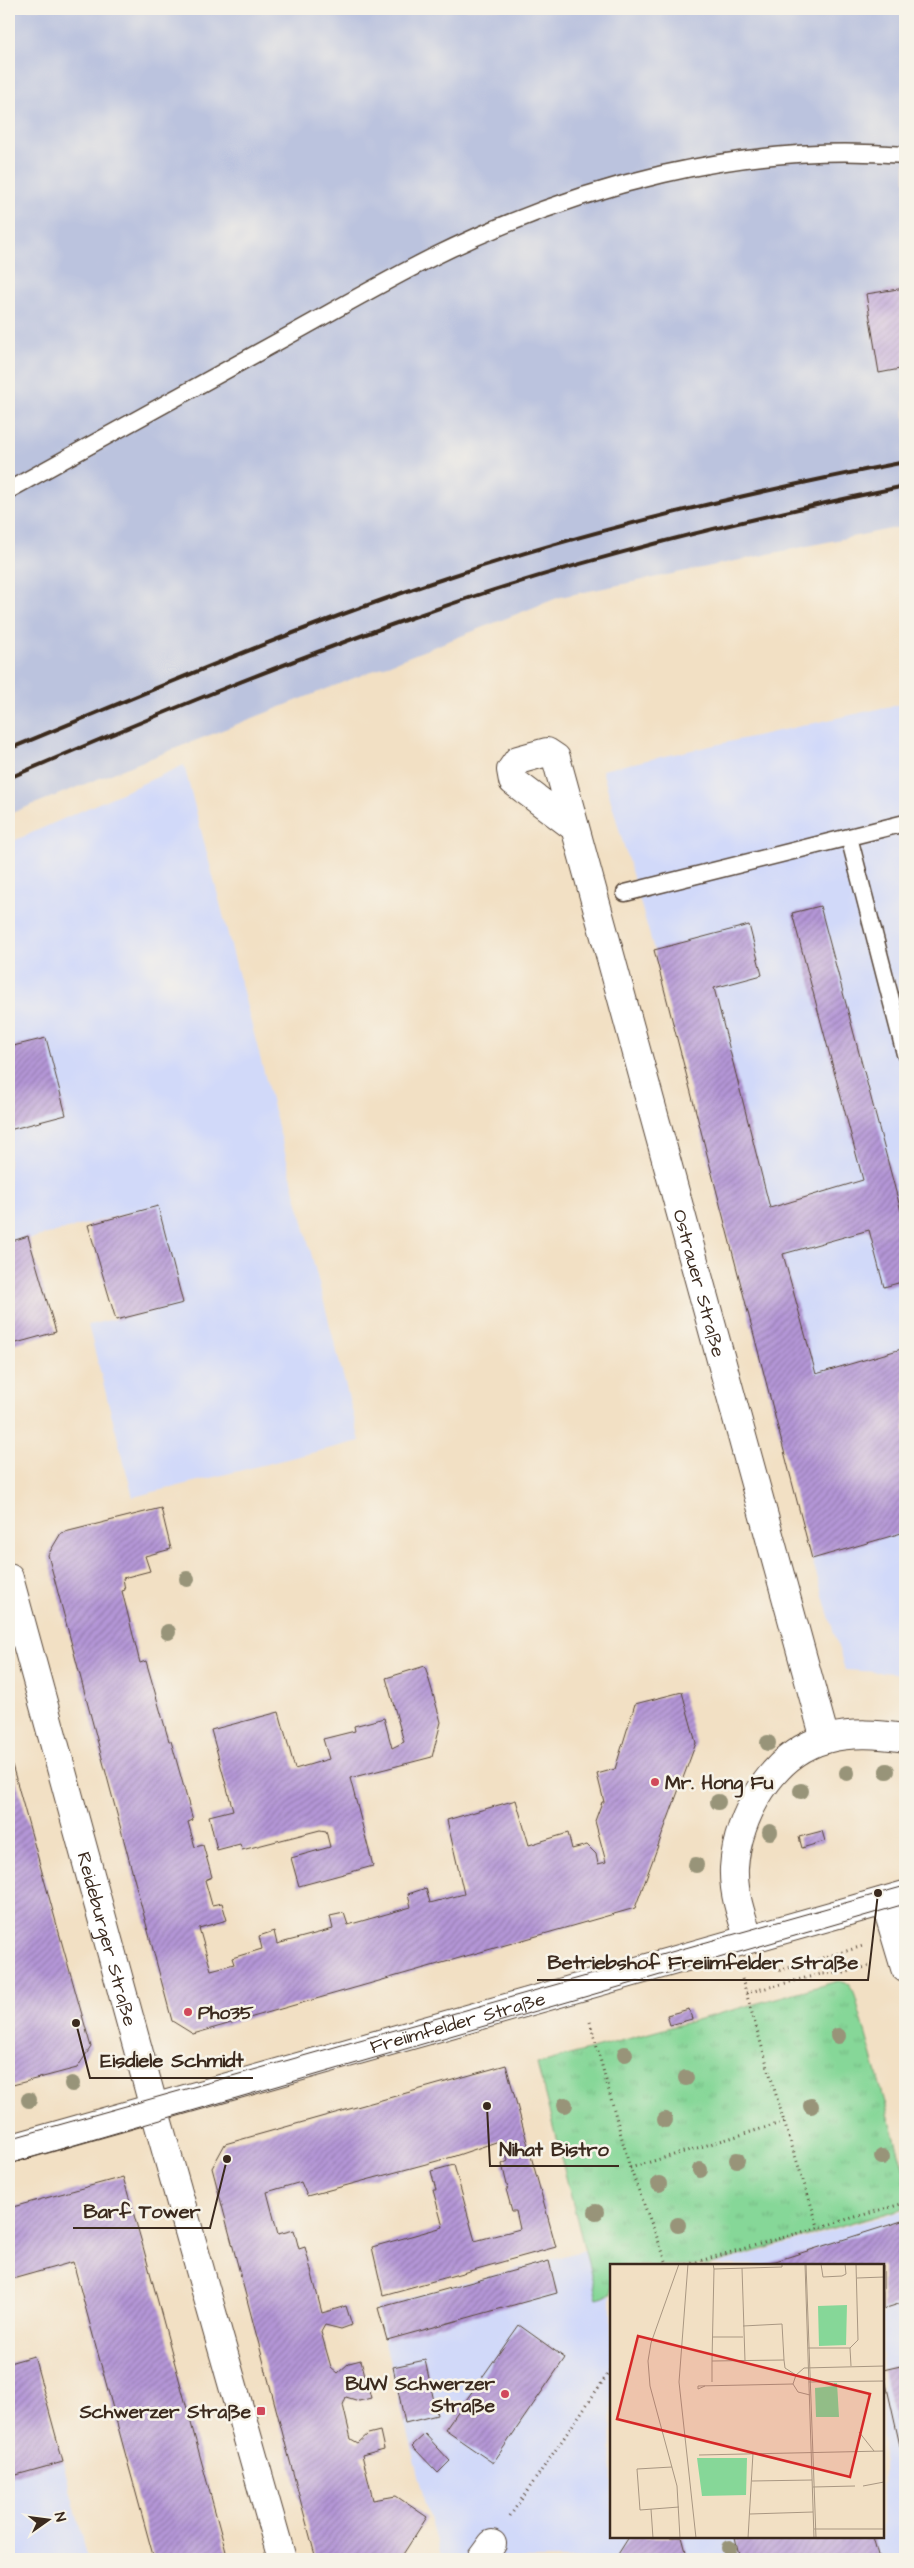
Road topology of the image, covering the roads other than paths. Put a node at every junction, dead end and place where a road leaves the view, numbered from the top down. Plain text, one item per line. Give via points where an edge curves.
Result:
1 (905, 155) edge
2 (9, 490) edge
3 (905, 823) edge
4 (574, 827) dead end
5 (849, 837) junction
6 (626, 893) dead end
7 (905, 1054) edge
8 (9, 1578) edge
9 (905, 1738) edge
10 (825, 1739) junction
11 (895, 1898) edge
12 (749, 1938) junction
13 (904, 1962) edge
14 (154, 2108) junction
15 (9, 2150) edge
16 (282, 2559) edge

1 - 2 lane via 773,155 678,170 536,212 433,257
3 - 5 lane
4 - 10 street, Ostrauer Straße
5 - 6 lane
5 - 7 lane
8 - 14 street, Reideburger Straße
9 - 10 street via 870,1733
10 - 12 street via 790,1757 765,1782 750,1808 734,1867 735,1892
11 - 12 street, Freiimfelder Straße
11 - 13 street
12 - 14 street, Freiimfelder Straße
14 - 15 street, Freiimfelder Straße
14 - 16 street, Reideburger Straße

